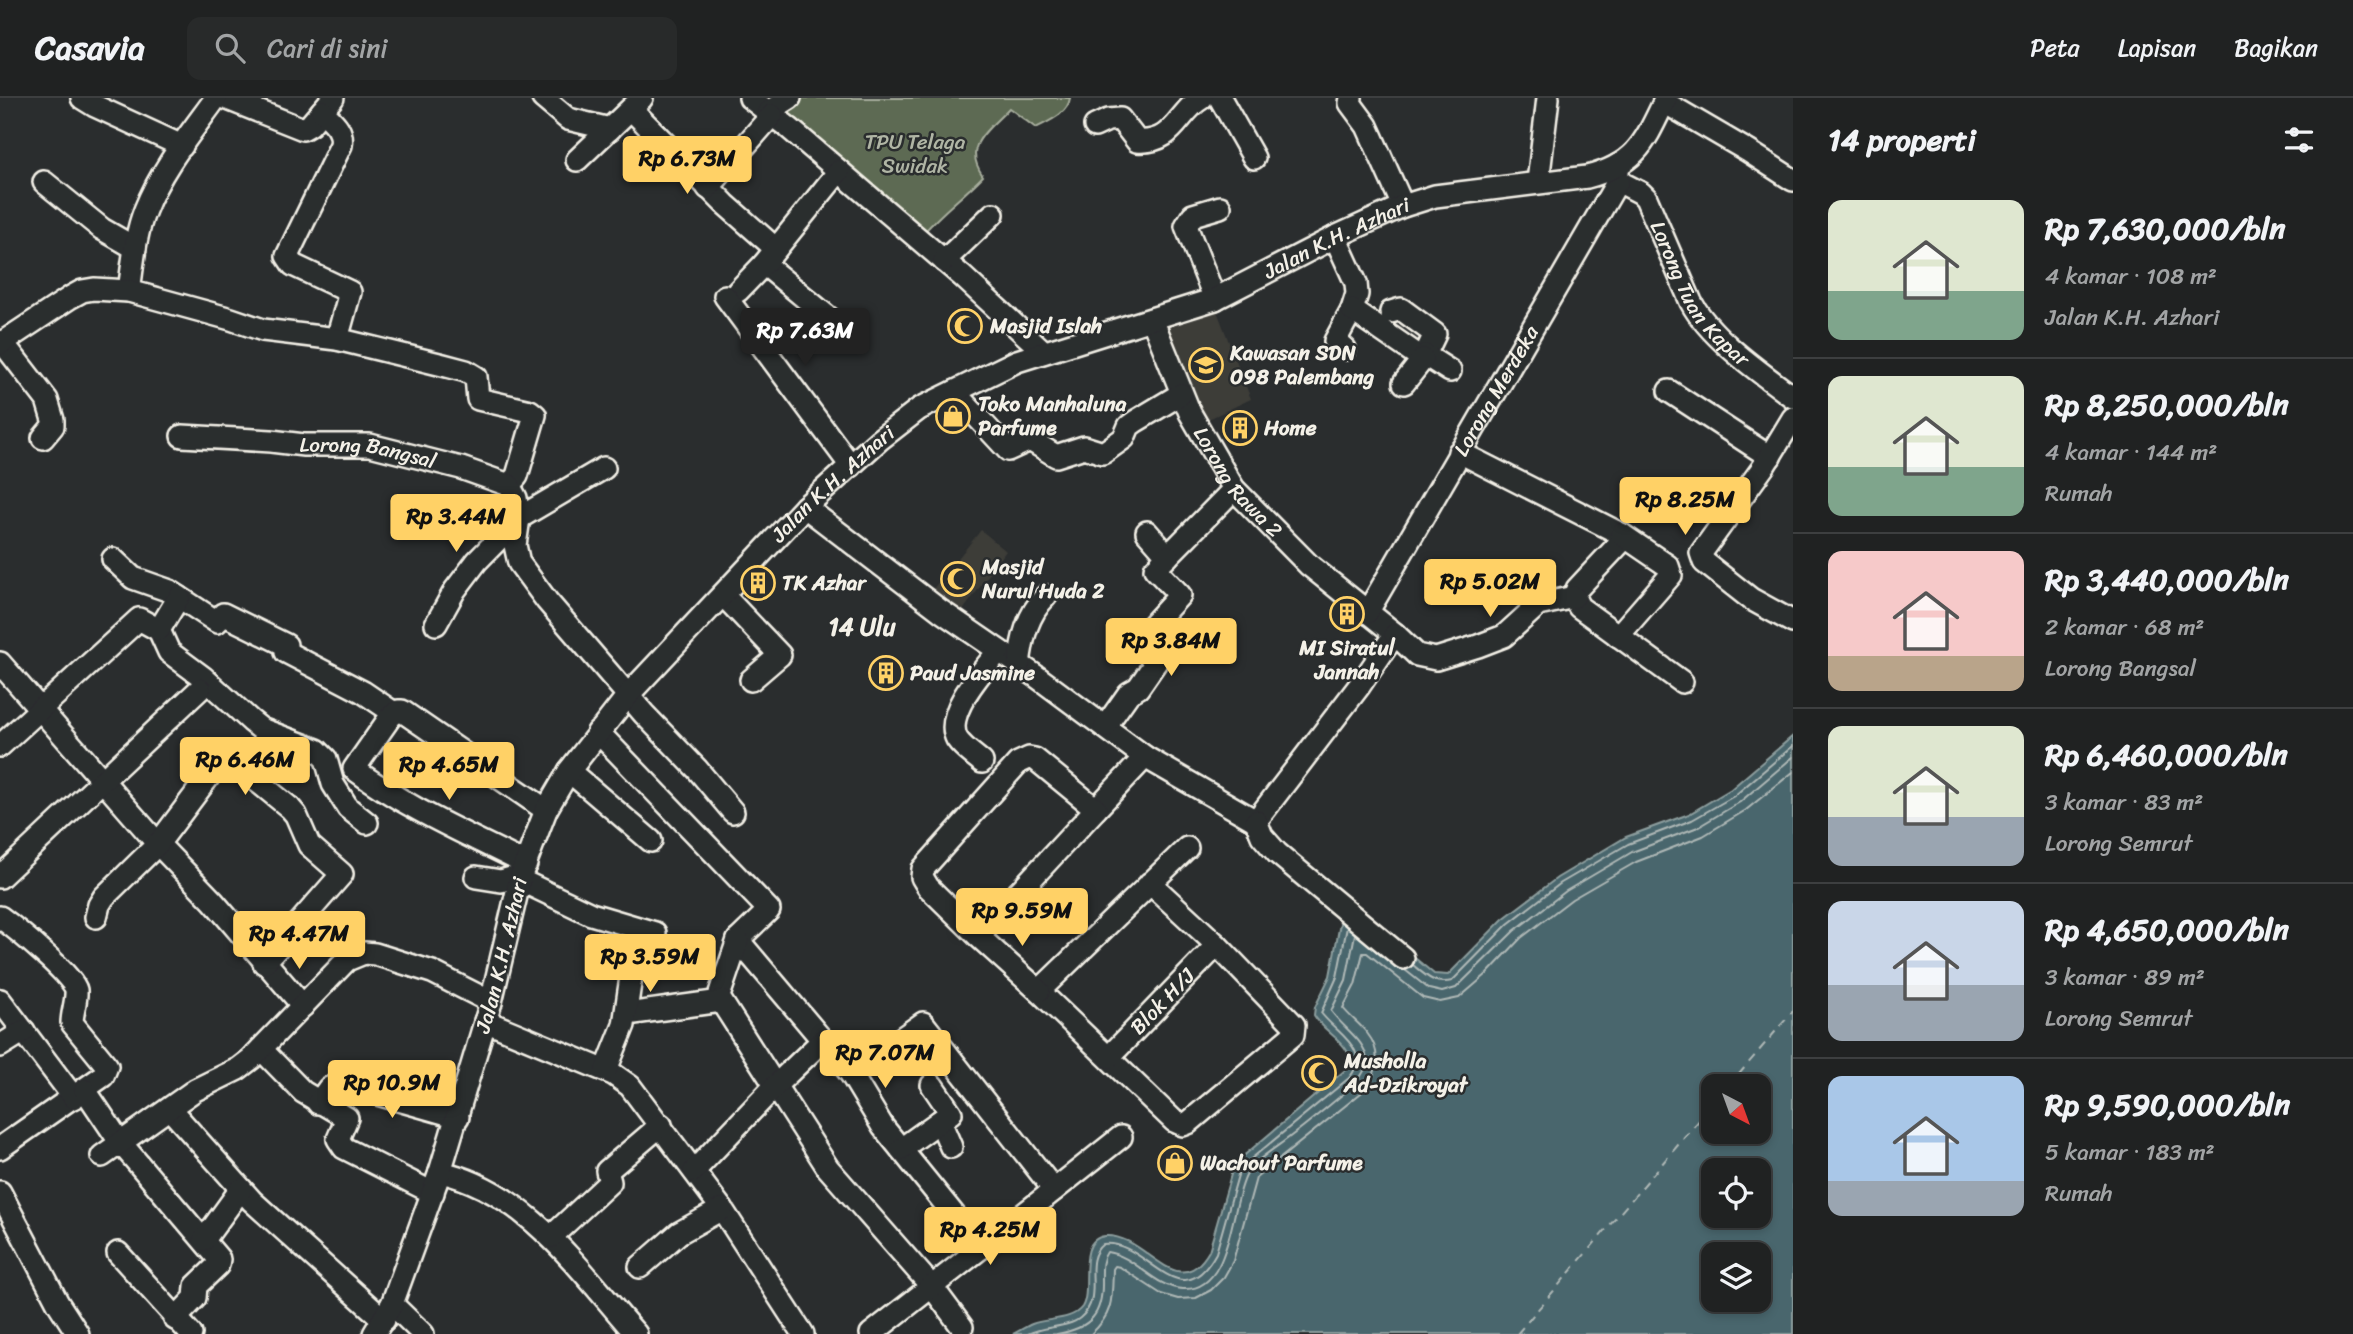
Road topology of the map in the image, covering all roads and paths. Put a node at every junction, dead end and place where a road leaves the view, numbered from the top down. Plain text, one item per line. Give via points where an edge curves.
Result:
1 (82, 98) edge
2 (215, 98) edge
3 (225, 98) edge
4 (543, 98) edge
5 (750, 98) edge
6 (790, 98) edge
7 (1202, 98) edge
8 (1220, 98) edge
9 (1351, 98) edge
10 (1548, 98) edge
11 (1665, 100) edge
12 (637, 104) edge
13 (327, 105) edge
14 (770, 114) junction
15 (1095, 126) dead end
16 (610, 129) junction
17 (182, 146) junction
18 (1254, 158) dead end
19 (577, 160) dead end
20 (1626, 164) junction
21 (839, 171) junction
22 (1793, 180) edge
23 (44, 182) dead end
24 (1538, 182) junction
25 (708, 187) junction
26 (1403, 206) junction
27 (1220, 207) dead end
28 (993, 214) dead end
29 (1335, 237) junction
30 (135, 248) junction
31 (770, 257) junction
32 (944, 261) junction
33 (129, 291) junction
34 (1215, 299) junction
35 (1352, 310) junction
36 (1391, 312) dead end
37 (1152, 319) junction
38 (851, 336) dead end
39 (337, 339) junction
40 (1, 344) edge
41 (1345, 349) dead end
42 (1044, 352) junction
43 (1424, 357) junction
44 (1450, 371) dead end
45 (1404, 383) dead end
46 (1668, 391) dead end
47 (954, 392) junction
48 (1181, 394) junction
49 (1793, 397) edge
50 (1793, 418) edge
51 (182, 436) dead end
52 (43, 438) dead end
53 (1459, 452) junction
54 (1770, 457) junction
55 (851, 466) junction
56 (604, 468) dead end
57 (509, 485) junction
58 (1234, 489) junction
59 (806, 507) junction
60 (519, 517) junction
61 (1147, 532) dead end
62 (1621, 534) junction
63 (1168, 556) junction
64 (113, 559) dead end
65 (723, 595) junction
66 (1046, 596) dead end
67 (179, 597) junction
68 (1574, 597) junction
69 (1367, 613) junction
70 (1793, 622) edge
71 (436, 624) dead end
72 (159, 629) junction
73 (1395, 634) junction
74 (1618, 636) junction
75 (999, 651) junction
76 (0, 663) edge
77 (1019, 665) junction
78 (751, 680) dead end
79 (1682, 682) dead end
80 (200, 689) dead end
81 (629, 694) junction
82 (41, 710) junction
83 (394, 713) junction
84 (1105, 727) junction
85 (598, 732) junction
86 (0, 746) edge
87 (1145, 757) junction
88 (982, 762) dead end
89 (569, 771) junction
90 (105, 780) junction
91 (1096, 809) junction
92 (546, 810) junction
93 (733, 812) dead end
94 (1256, 821) junction
95 (367, 823) dead end
96 (651, 841) dead end
97 (158, 844) junction
98 (1187, 848) dead end
99 (0, 877) edge
100 (476, 877) dead end
101 (521, 879) junction
102 (1150, 883) junction
103 (0, 917) edge
104 (96, 917) dead end
105 (655, 933) dead end
106 (978, 936) junction
107 (738, 940) junction
108 (1217, 945) junction
109 (1403, 958) dead end
110 (264, 963) junction
111 (632, 970) dead end
112 (1039, 991) junction
113 (720, 993) dead end
114 (0, 1000) edge
115 (303, 1006) junction
116 (488, 1012) junction
117 (625, 1019) junction
118 (24, 1031) junction
119 (822, 1040) junction
120 (0, 1046) edge
121 (261, 1049) junction
122 (1109, 1057) junction
123 (606, 1070) junction
124 (851, 1074) junction
125 (932, 1085) dead end
126 (775, 1086) junction
127 (80, 1094) junction
128 (318, 1103) junction
129 (170, 1108) junction
130 (458, 1117) junction
131 (940, 1121) junction
132 (661, 1125) junction
133 (1121, 1137) dead end
134 (120, 1142) junction
135 (951, 1147) dead end
136 (0, 1148) edge
137 (901, 1149) junction
138 (102, 1156) dead end
139 (694, 1171) junction
140 (440, 1172) junction
141 (241, 1188) junction
142 (1054, 1190) junction
143 (0, 1192) edge
144 (433, 1193) junction
145 (722, 1209) junction
146 (551, 1237) junction
147 (204, 1240) junction
148 (981, 1248) junction
149 (118, 1253) dead end
150 (640, 1268) dead end
151 (933, 1288) junction
152 (175, 1319) junction
153 (383, 1319) edge
154 (962, 1327) dead end
155 (624, 1330) edge
156 (78, 1334) edge
157 (191, 1334) edge
158 (423, 1334) edge
159 (803, 1334) edge
160 (872, 1334) edge

1 - 17 street
2 - 17 street
3 - 13 street via 300,129 310,125
4 - 16 street via 568,119
5 - 14 street
6 - 14 street
7 - 15 street via 1174,129 1141,142 1120,119
8 - 18 street
9 - 26 street
10 - 24 street
11 - 20 street
11 - 22 street
12 - 16 street
12 - 25 street
13 - 39 street via 341,133 341,145 287,256 293,265 350,292
14 - 21 street
14 - 25 street
16 - 19 street
17 - 30 street via 144,212
20 - 24 street, Jalan K.H. Azhari via 1587,177
20 - 49 street, Lorong Tuan Kapar via 1701,318 1749,364
20 - 53 street, Lorong Merdeka
21 - 31 street
21 - 32 street
23 - 30 street via 102,229
24 - 26 street, Jalan K.H. Azhari via 1435,196
25 - 31 street
26 - 29 street, Jalan K.H. Azhari
27 - 34 street via 1192,215 1186,226
28 - 32 street
29 - 34 street, Jalan K.H. Azhari
29 - 35 street via 1356,283
30 - 33 street
31 - 38 street
31 - 55 street via 732,293
32 - 42 street
33 - 39 street via 263,330
33 - 40 street via 82,291
34 - 37 street, Jalan K.H. Azhari
35 - 41 street via 1335,341
35 - 43 street
36 - 43 street via 1401,309 1433,332 1435,337
37 - 42 street, Jalan K.H. Azhari
37 - 48 street, Lorong Rawa 2
39 - 57 street via 466,371 476,377 478,399 533,413 521,464
40 - 52 street via 50,407 53,426
42 - 47 street, Jalan K.H. Azhari
43 - 44 street
43 - 45 street
46 - 54 street
47 - 48 street via 1008,450 1030,440 1056,456 1084,447 1103,453 1124,438 1136,421
47 - 55 street, Jalan K.H. Azhari via 919,409
48 - 58 street, Lorong Rawa 2
50 - 54 street
51 - 57 street, Lorong Bangsal via 370,445
53 - 62 street
53 - 69 street, Lorong Merdeka
54 - 70 street via 1701,553 1704,562 1751,599
55 - 59 street, Jalan K.H. Azhari
56 - 60 street
57 - 60 street
58 - 63 street
58 - 69 street, Lorong Rawa 2 via 1309,565
59 - 65 street, Jalan K.H. Azhari
59 - 75 street
60 - 71 street via 477,561
60 - 81 street via 515,545 519,563
61 - 63 street
62 - 68 street via 1621,541
62 - 74 street via 1671,570 1669,579
63 - 84 street via 1155,569 1180,596 1149,629 1156,638 1148,654 1156,662
64 - 67 street via 133,578
65 - 78 street via 780,655
65 - 81 street, Jalan K.H. Azhari
66 - 77 street via 1033,611
67 - 72 street
67 - 83 street via 217,622 223,614 286,645 286,652
68 - 73 street, Lorong Rawa 2 via 1538,606 1504,636 1436,659 1417,655
68 - 74 street via 1579,607
69 - 73 street, Lorong Rawa 2
72 - 82 street via 139,619
72 - 95 street via 169,652 261,729 317,750 326,759 333,784 348,808
73 - 94 street
74 - 79 street
75 - 77 street
75 - 88 street via 967,692 955,723 958,740
76 - 82 street
77 - 84 street
80 - 90 street
81 - 85 street, Jalan K.H. Azhari
81 - 93 street
82 - 86 street
82 - 90 street
83 - 92 street via 402,711
83 - 101 street via 354,769
84 - 87 street
85 - 89 street, Jalan K.H. Azhari
85 - 107 street via 769,910
87 - 91 street
87 - 94 street
89 - 92 street, Jalan K.H. Azhari
89 - 96 street
90 - 97 street
90 - 99 street
91 - 106 street
91 - 106 street via 1035,759 1018,763 923,869 928,887
92 - 101 street, Jalan K.H. Azhari
94 - 109 street via 1277,853
97 - 104 street via 104,897
97 - 110 street
97 - 110 street via 226,759 234,760 290,808 315,851 342,874
98 - 102 street
100 - 101 street
101 - 105 street via 591,914
101 - 116 street, Jalan K.H. Azhari
102 - 108 street
102 - 112 street
103 - 127 street via 74,985 72,1023 107,1066 103,1076
106 - 112 street
107 - 113 street
107 - 119 street
108 - 122 street, Blok H/J
108 - 122 street via 1291,1020 1293,1035 1183,1125
110 - 115 street
111 - 117 street
112 - 122 street
114 - 118 street
115 - 116 street via 347,960 363,953 432,972
115 - 121 street
116 - 123 street
116 - 130 street, Jalan K.H. Azhari
117 - 123 street
117 - 126 street via 721,1001
118 - 120 street
118 - 127 street
119 - 124 street
119 - 126 street
121 - 128 street
121 - 129 street via 238,1069
123 - 132 street via 630,1086
124 - 137 street
124 - 142 street via 923,1023
125 - 131 street via 951,1113
126 - 139 street
126 - 151 street via 828,1168
127 - 134 street
127 - 136 street
128 - 130 street via 329,1088 342,1084
128 - 144 street via 346,1118 338,1139 344,1148
129 - 134 street
129 - 141 street
130 - 140 street, Jalan K.H. Azhari
131 - 135 street
131 - 137 street
132 - 139 street
132 - 146 street via 607,1171 610,1182
133 - 142 street
134 - 138 street
134 - 147 street
137 - 148 street
139 - 145 street
140 - 144 street, Jalan K.H. Azhari
140 - 146 street via 466,1178 498,1195
141 - 147 street
141 - 153 street
142 - 148 street
143 - 156 street
144 - 153 street, Jalan K.H. Azhari
145 - 150 street via 679,1233
145 - 159 street
146 - 155 street
147 - 152 street via 219,1261
148 - 151 street
149 - 152 street
151 - 154 street
151 - 160 street
152 - 157 street
153 - 158 street

